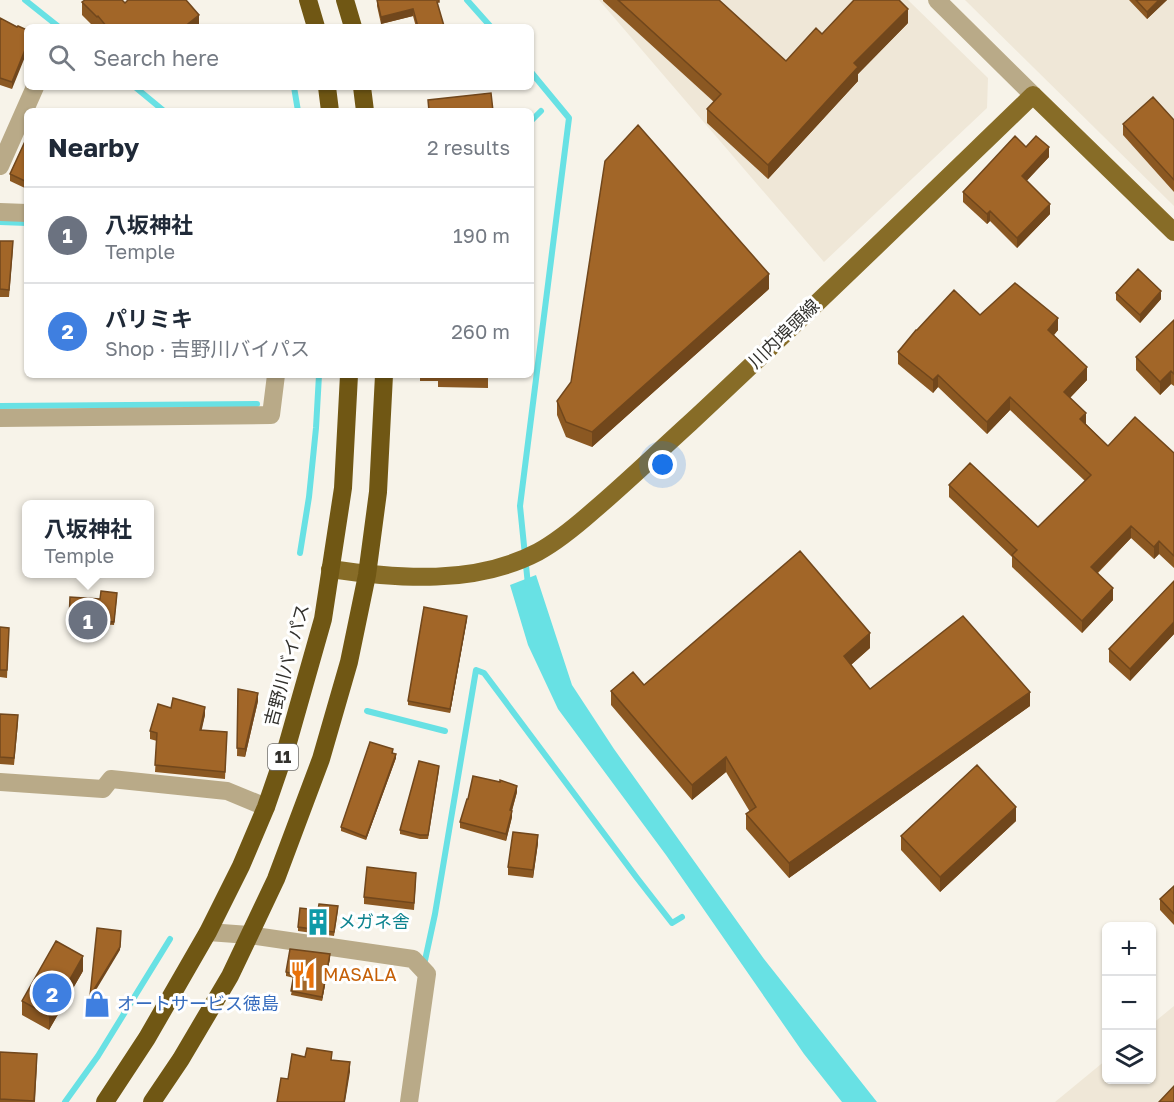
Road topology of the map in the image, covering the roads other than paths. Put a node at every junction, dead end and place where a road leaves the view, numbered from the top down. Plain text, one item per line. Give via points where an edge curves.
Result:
1 (308, 0) edge
2 (345, 0) edge
3 (937, 0) edge
4 (315, 24) edge
5 (352, 24) edge
6 (34, 90) edge
7 (327, 90) edge
8 (362, 90) edge
9 (1033, 95) junction
10 (26, 108) edge
11 (330, 108) edge
12 (365, 108) edge
13 (24, 112) edge
14 (0, 166) edge
15 (0, 212) edge
16 (24, 213) edge
17 (1174, 232) edge
18 (276, 378) edge
19 (349, 378) edge
20 (384, 378) edge
21 (0, 417) edge
22 (330, 569) junction
23 (367, 574) junction
24 (0, 782) edge
25 (266, 807) junction
26 (208, 932) junction
27 (249, 935) junction
28 (105, 1102) edge
29 (152, 1102) edge
30 (409, 1102) edge

1 - 4 highway
2 - 5 highway
3 - 9 street
6 - 10 street
7 - 11 highway
8 - 12 highway
9 - 17 main road
9 - 23 main road, 川内埠頭線 via 761,356 562,536 538,552 477,573 396,577
13 - 14 street
15 - 16 street
18 - 21 street via 271,415
19 - 22 highway, 吉野川バイパス / 11 via 343,488
20 - 23 highway, 11 via 378,492
22 - 23 main road, 川内埠頭線
22 - 25 highway, 吉野川バイパス / 11 via 323,619
23 - 27 highway, 11 via 349,662 321,759 276,879
24 - 25 street via 103,789 111,779 227,791
25 - 26 highway, 吉野川バイパス / 11
26 - 27 street
26 - 28 highway, 吉野川バイパス / 11
27 - 29 highway, 11 via 224,986
27 - 30 street via 413,959 427,974

